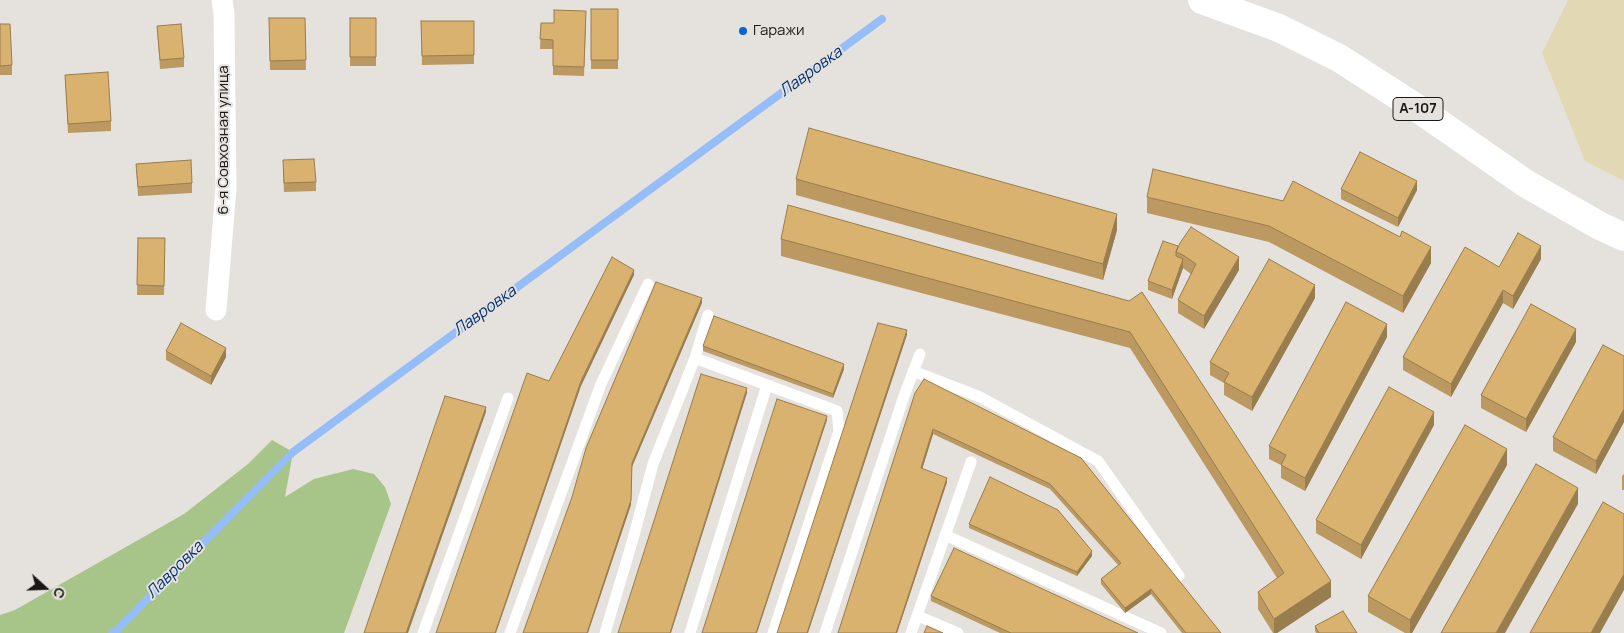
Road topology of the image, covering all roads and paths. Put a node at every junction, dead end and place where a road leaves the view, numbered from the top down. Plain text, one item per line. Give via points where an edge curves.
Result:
1 (222, 0) edge
2 (1202, 0) edge
3 (1624, 237) edge
4 (648, 284) dead end
5 (216, 310) dead end
6 (708, 315) dead end
7 (920, 354) dead end
8 (696, 358) junction
9 (913, 371) junction
10 (767, 385) junction
11 (508, 398) dead end
12 (971, 462) dead end
13 (945, 535) junction
14 (1179, 576) dead end
15 (918, 616) junction
16 (422, 633) edge
17 (510, 633) edge
18 (605, 633) edge
19 (690, 633) edge
20 (773, 633) edge
21 (825, 633) edge
22 (911, 633) edge
23 (958, 633) edge
24 (1161, 633) edge

1 - 5 street, 6-я Совхозная улица via 226,188
2 - 3 highway, А-107 via 1279,28 1339,58 1525,183
4 - 17 lane via 601,384
6 - 8 lane
7 - 9 lane
8 - 10 lane
8 - 18 lane via 653,464
9 - 14 lane via 980,397 1098,461
9 - 21 lane
10 - 19 lane
10 - 20 lane via 837,411 839,431
11 - 16 lane
12 - 13 lane
13 - 15 lane
13 - 24 lane
15 - 22 lane
15 - 23 lane

